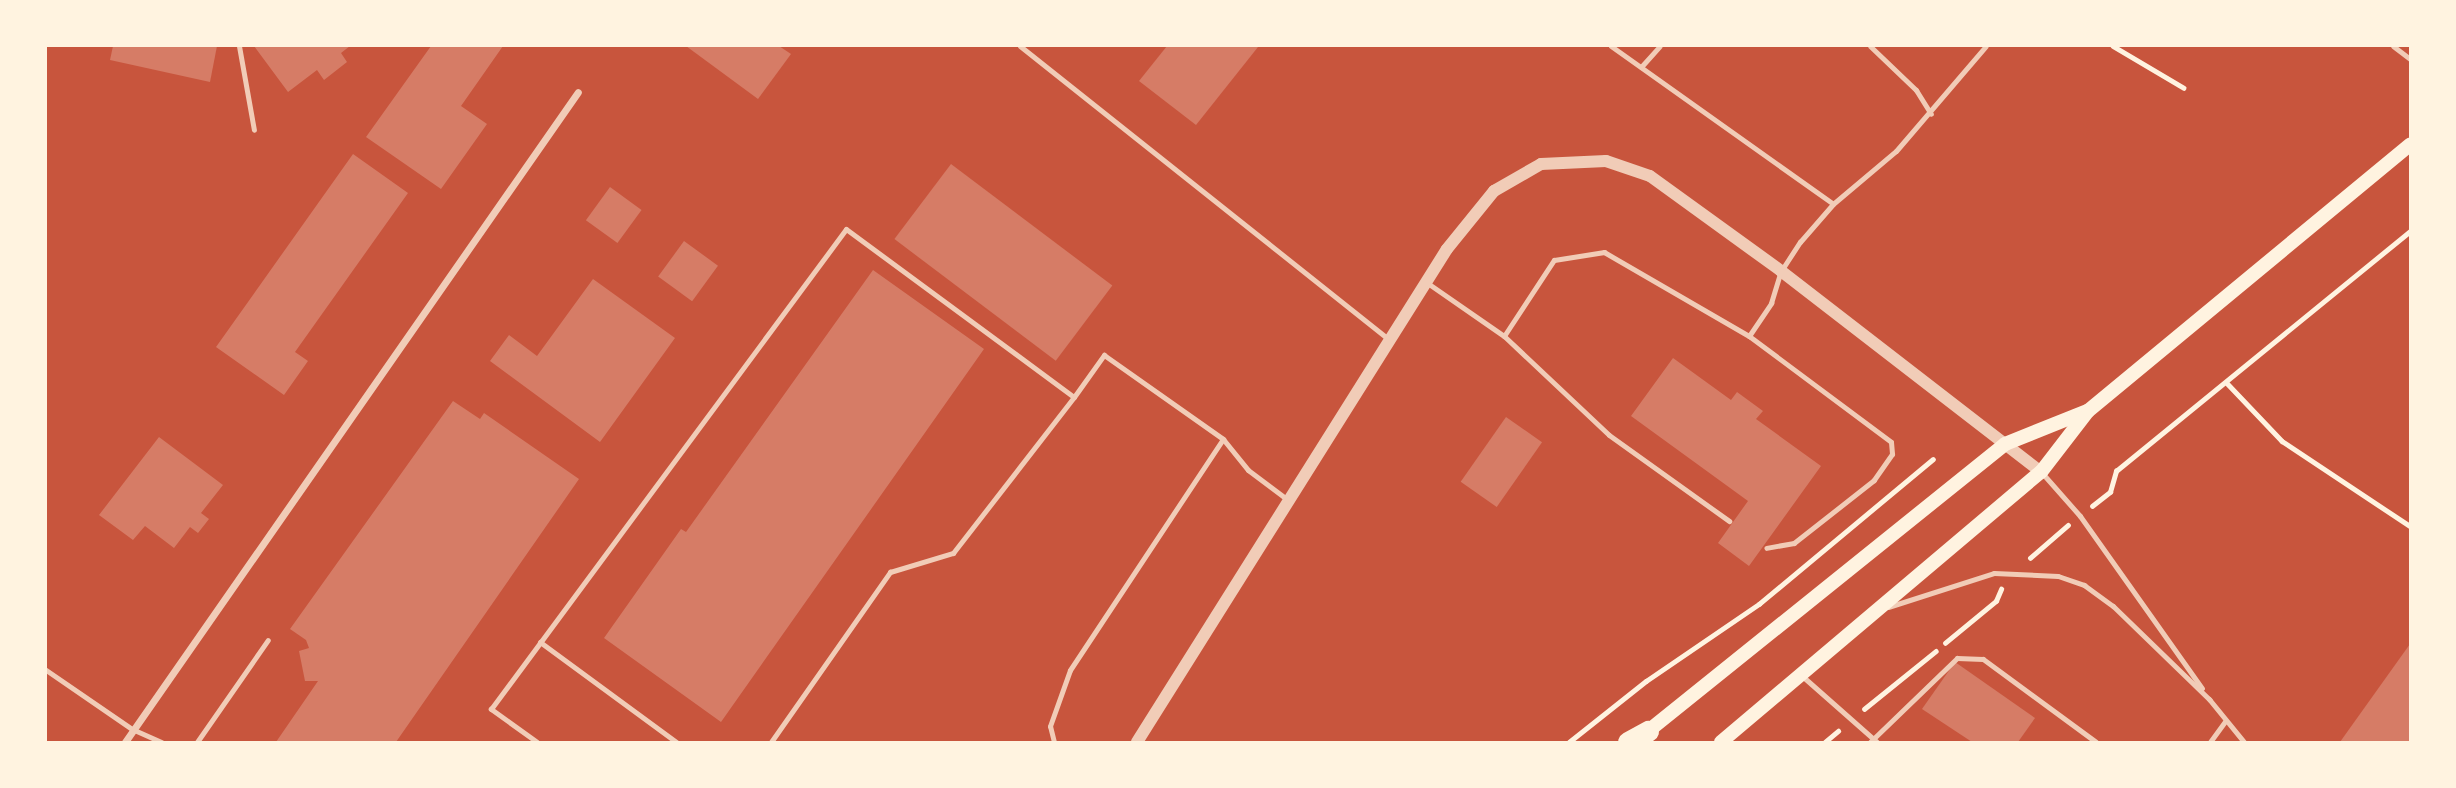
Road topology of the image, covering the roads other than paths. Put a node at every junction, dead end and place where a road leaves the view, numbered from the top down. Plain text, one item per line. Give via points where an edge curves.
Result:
1 (239, 46) edge
2 (1020, 46) edge
3 (1611, 46) edge
4 (1660, 46) edge
5 (1870, 46) edge
6 (1986, 46) edge
7 (2393, 46) edge
8 (2410, 58) edge
9 (1641, 67) junction
10 (578, 92) dead end
11 (1931, 114) junction
12 (254, 130) dead end
13 (2410, 145) edge
14 (1833, 204) junction
15 (1781, 271) junction
16 (1426, 282) junction
17 (1504, 336) junction
18 (1749, 336) junction
19 (1390, 340) junction
20 (1074, 397) junction
21 (2088, 411) junction
22 (1223, 439) junction
23 (2005, 444) junction
24 (2041, 472) junction
25 (1290, 502) junction
26 (1729, 521) dead end
27 (1766, 548) dead end
28 (1880, 608) junction
29 (268, 640) dead end
30 (540, 642) junction
31 (46, 670) edge
32 (1801, 675) junction
33 (2210, 701) junction
34 (2225, 721) junction
35 (132, 729) junction
36 (1641, 737) edge
37 (1873, 742) edge
38 (125, 743) edge
39 (160, 743) edge
40 (197, 743) edge
41 (537, 743) edge
42 (676, 743) edge
43 (771, 743) edge
44 (1054, 743) edge
45 (1137, 743) edge
46 (1628, 743) edge
47 (1721, 743) edge
48 (2096, 743) edge
49 (2210, 743) edge
50 (2244, 743) edge

1 - 12 lane
2 - 19 lane
3 - 9 lane
4 - 9 lane
5 - 11 lane via 1916,90
6 - 11 lane
7 - 8 lane
9 - 14 lane
10 - 35 street
11 - 14 lane via 1896,151
13 - 21 main road
14 - 15 lane
15 - 16 street via 1650,177 1606,161 1573,160 1541,164 1494,191
15 - 18 lane via 1771,303
15 - 23 street
16 - 17 lane
16 - 19 street
17 - 18 lane via 1554,260 1604,252
17 - 26 lane via 1609,435
18 - 27 lane via 1891,442 1892,454 1874,480 1794,543
19 - 25 street
20 - 22 lane via 1104,355
20 - 30 lane via 846,229
20 - 43 lane via 953,553 891,572
21 - 23 main road
21 - 24 main road
22 - 25 lane via 1248,470
22 - 44 lane via 1070,670 1050,726
23 - 24 street
23 - 36 main road
24 - 28 main road
24 - 33 lane via 2080,516
25 - 45 street
28 - 32 main road
28 - 33 lane via 1907,604 1978,577 2021,572 2058,576 2084,585 2146,636
29 - 40 lane
30 - 41 lane via 491,709
30 - 42 lane
31 - 35 lane
32 - 37 lane
32 - 47 main road
33 - 34 lane
34 - 49 lane
34 - 50 lane
35 - 38 street
35 - 39 lane
36 - 46 highway
37 - 48 lane via 1957,658 1983,659

